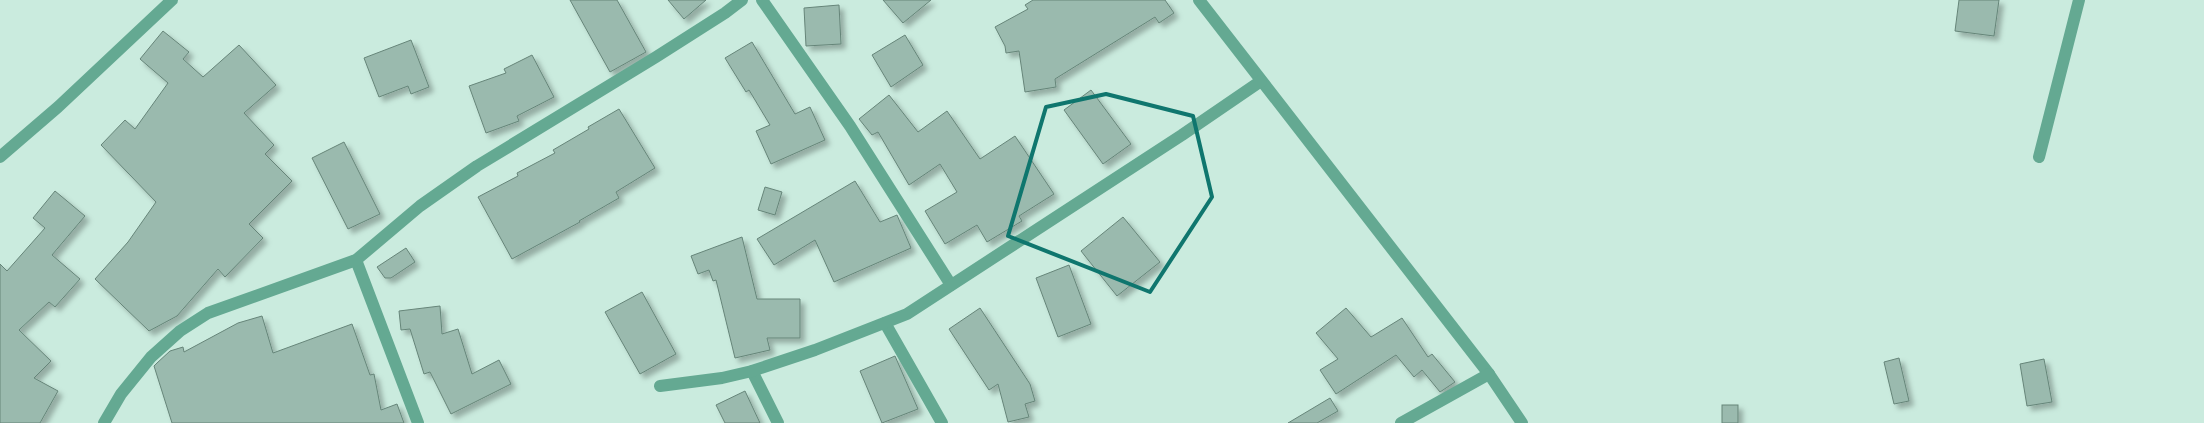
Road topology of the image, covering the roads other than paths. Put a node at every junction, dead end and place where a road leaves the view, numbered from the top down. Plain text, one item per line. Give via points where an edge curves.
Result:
1 (172, 0) edge
2 (742, 0) edge
3 (762, 0) edge
4 (1199, 0) edge
5 (2079, 0) edge
6 (1261, 81) junction
7 (0, 157) edge
8 (2039, 157) dead end
9 (356, 260) junction
10 (951, 285) junction
11 (885, 324) junction
12 (752, 371) junction
13 (1489, 374) junction
14 (660, 386) dead end
15 (104, 423) edge
16 (418, 423) edge
17 (778, 423) edge
18 (942, 423) edge
19 (1401, 423) edge
20 (1522, 423) edge

1 - 7 street
2 - 9 street via 656,57 477,166 420,206
3 - 10 street via 850,126
4 - 6 street
5 - 8 street
6 - 10 street
6 - 13 street
9 - 15 street via 254,295 202,317 180,331 151,357 121,394
9 - 16 street
10 - 11 street via 907,314
11 - 12 street
11 - 18 street
12 - 14 street
12 - 17 street
13 - 19 street
13 - 20 street

